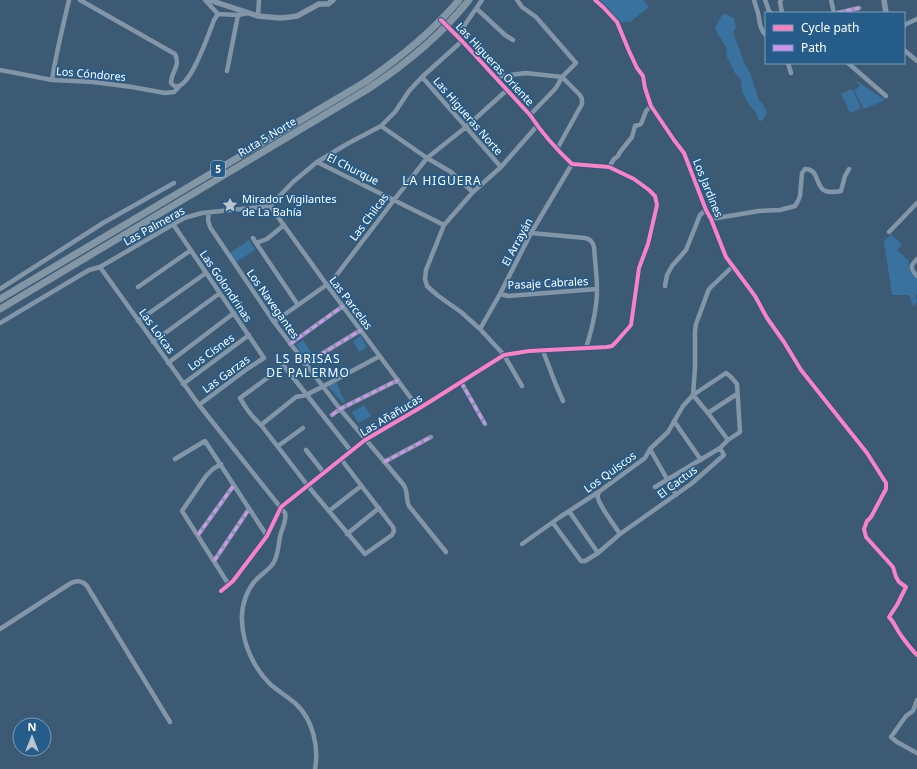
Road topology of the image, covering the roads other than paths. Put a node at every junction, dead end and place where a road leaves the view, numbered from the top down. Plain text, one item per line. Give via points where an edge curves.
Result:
1 (69, 0) edge
2 (80, 0) edge
3 (205, 0) edge
4 (209, 0) edge
5 (259, 0) edge
6 (333, 0) edge
7 (459, 0) edge
8 (468, 0) edge
9 (482, 0) edge
10 (517, 0) edge
11 (595, 0) edge
12 (754, 0) edge
13 (765, 0) edge
14 (781, 0) edge
15 (831, 0) edge
16 (884, 0) edge
17 (320, 2) edge
18 (858, 8) dead end
19 (477, 9) junction
20 (248, 12) junction
21 (770, 12) edge
22 (782, 12) edge
23 (836, 12) edge
24 (840, 12) edge
25 (886, 12) edge
26 (218, 14) junction
27 (238, 15) junction
28 (258, 16) junction
29 (917, 19) edge
30 (444, 23) junction
31 (905, 25) edge
32 (765, 34) edge
33 (457, 36) junction
34 (513, 40) dead end
35 (462, 41) junction
36 (905, 51) edge
37 (917, 61) edge
38 (788, 64) edge
39 (849, 64) edge
40 (0, 70) edge
41 (227, 71) dead end
42 (791, 73) dead end
43 (422, 77) junction
44 (495, 77) junction
45 (562, 77) junction
46 (52, 80) junction
47 (179, 87) junction
48 (507, 90) junction
49 (886, 96) dead end
50 (651, 106) junction
51 (530, 115) junction
52 (381, 126) junction
53 (537, 126) junction
54 (466, 127) junction
55 (557, 150) junction
56 (427, 158) junction
57 (317, 162) junction
58 (572, 164) junction
59 (501, 167) junction
60 (609, 167) junction
61 (849, 169) dead end
62 (174, 183) dead end
63 (473, 192) junction
64 (394, 200) junction
65 (917, 203) edge
66 (270, 206) junction
67 (706, 210) junction
68 (209, 213) junction
69 (711, 218) junction
70 (173, 224) junction
71 (284, 225) junction
72 (444, 225) junction
73 (889, 232) dead end
74 (531, 233) junction
75 (253, 238) dead end
76 (256, 243) junction
77 (191, 250) junction
78 (917, 259) edge
79 (733, 266) junction
80 (100, 267) junction
81 (206, 273) junction
82 (917, 276) edge
83 (327, 285) junction
84 (665, 286) dead end
85 (138, 287) dead end
86 (0, 289) edge
87 (597, 289) junction
88 (220, 293) junction
89 (500, 294) junction
90 (1, 298) edge
91 (298, 305) junction
92 (343, 306) junction
93 (0, 309) edge
94 (234, 313) junction
95 (138, 321) junction
96 (274, 322) junction
97 (0, 323) edge
98 (480, 329) junction
99 (361, 330) junction
100 (249, 335) junction
101 (153, 342) junction
102 (290, 344) junction
103 (586, 348) junction
104 (543, 351) junction
105 (380, 356) junction
106 (504, 356) junction
107 (264, 358) joint
108 (168, 363) junction
109 (305, 364) junction
110 (398, 380) junction
111 (461, 382) junction
112 (184, 384) junction
113 (522, 386) dead end
114 (322, 387) junction
115 (737, 394) junction
116 (306, 395) junction
117 (693, 395) junction
118 (563, 401) dead end
119 (199, 405) junction
120 (340, 409) junction
121 (419, 409) junction
122 (708, 413) junction
123 (332, 415) dead end
124 (674, 421) junction
125 (485, 424) dead end
126 (261, 425) junction
127 (303, 428) dead end
128 (432, 436) dead end
129 (365, 440) junction
130 (728, 440) junction
131 (278, 446) junction
132 (720, 448) junction
133 (650, 449) junction
134 (306, 450) dead end
135 (351, 451) junction
136 (176, 459) dead end
137 (341, 459) junction
138 (701, 460) junction
139 (384, 462) junction
140 (221, 464) junction
141 (324, 473) junction
142 (668, 480) junction
143 (234, 485) junction
144 (308, 486) junction
145 (361, 486) junction
146 (655, 487) dead end
147 (600, 491) junction
148 (676, 495) junction
149 (282, 507) junction
150 (379, 508) junction
151 (249, 509) junction
152 (329, 511) junction
153 (569, 511) junction
154 (553, 523) junction
155 (347, 534) junction
156 (620, 534) junction
157 (198, 535) junction
158 (267, 536) junction
159 (522, 544) dead end
160 (446, 552) dead end
161 (598, 553) junction
162 (214, 561) junction
163 (229, 585) junction
164 (221, 591) dead end
165 (0, 629) edge
166 (917, 655) edge
167 (917, 700) edge
168 (170, 722) dead end
169 (917, 753) edge
170 (315, 769) edge

1 - 46 street
2 - 47 street via 175,54 178,60 171,83
3 - 26 street
4 - 20 street
5 - 28 street
6 - 17 street via 328,4
7 - 30 highway, Ruta 5 Norte / 5
8 - 30 highway, Ruta 5 Norte / 5
9 - 19 street
10 - 45 street via 536,17 576,64
11 - 50 street, Los Jardines via 617,22 642,76
12 - 32 street via 759,26
13 - 21 street
14 - 22 street
15 - 23 street
16 - 25 street
17 - 28 street via 291,18
18 - 24 street
19 - 33 street
19 - 34 street
20 - 27 street
20 - 28 street
26 - 27 street
26 - 47 street via 193,71
27 - 41 street
29 - 31 street
30 - 33 street, Las Higueras Oriente
30 - 90 highway, Ruta 5 Norte / 5 via 365,82
30 - 93 highway, Ruta 5 Norte / 5 via 410,59 364,92
33 - 35 street, Las Higueras Oriente
35 - 43 street
35 - 44 street, Las Higueras Oriente
36 - 37 street
38 - 42 street
39 - 49 street
40 - 46 street, Los Cóndores
43 - 52 street
43 - 54 street, Las Higueras Norte
44 - 45 street via 526,73
44 - 48 street, Las Higueras Oriente
45 - 51 street via 556,88
45 - 55 street via 583,101
46 - 47 street, Los Cóndores via 93,82 171,93
48 - 51 street, Las Higueras Oriente
48 - 54 street, Las Chilcas
50 - 60 street
50 - 67 street, Los Jardines via 684,152
51 - 53 street, Las Higueras Oriente
52 - 56 street
52 - 57 street
53 - 55 street, Las Higueras Oriente
53 - 59 street
54 - 56 street, Las Chilcas
54 - 59 street, Las Higueras Norte
55 - 58 street, Las Higueras Oriente
56 - 63 street via 451,172
56 - 64 street, Las Chilcas
57 - 64 street, El Churque
57 - 66 street
58 - 60 street
58 - 74 street, El Arrayán
59 - 63 street
60 - 103 street via 634,179 649,190 655,196 657,205 648,244 639,268 631,325 612,346
61 - 69 street via 841,190 837,192 823,190 815,174 806,169 802,173 800,196 795,206
62 - 86 street via 103,223
63 - 72 street
64 - 72 street, El Churque
64 - 83 street, Las Chilcas
65 - 73 street
66 - 68 street, Las Palmeras
66 - 71 street, Las Parcelas
67 - 69 street, Los Jardines
67 - 84 street via 700,215 686,250 667,275
68 - 70 street, Las Palmeras via 190,216
68 - 96 street, Los Navegantes via 210,227
69 - 79 street, Los Jardines via 726,257
70 - 77 street, Las Golondrinas
70 - 80 street, Las Palmeras
71 - 76 street via 267,239
71 - 83 street, Las Parcelas
72 - 98 street via 426,270 425,281 437,295
74 - 87 street via 585,238 592,241
74 - 89 street, El Arrayán
75 - 76 street
76 - 91 street
77 - 81 street, Las Golondrinas
77 - 85 street
78 - 82 street via 911,267
79 - 117 street via 709,289 696,324
79 - 166 street, Los Jardines via 801,370 863,448 886,483 886,489 864,529 866,537 893,567 899,582 906,587 889,617
80 - 95 street, Las Loicas
80 - 97 street, Las Palmeras via 89,270
81 - 88 street, Las Golondrinas
81 - 95 street
83 - 91 street, Las Chilcas
83 - 92 street, Las Parcelas
87 - 89 street, Pasaje Cabrales via 508,296
87 - 103 street via 594,318
88 - 94 street, Las Golondrinas
88 - 101 street
89 - 98 street, El Arrayán
91 - 96 street, Las Chilcas
92 - 99 street, Las Parcelas
92 - 102 street
94 - 100 street, Las Golondrinas
94 - 108 street
95 - 101 street, Las Loicas
96 - 102 street, Los Navegantes
98 - 106 street
99 - 105 street, Las Parcelas
99 - 109 street
100 - 107 street, Las Golondrinas
100 - 112 street, Los Cisnes
101 - 108 street, Las Loicas
102 - 109 street, Los Navegantes
103 - 104 street, Las Añañucas
104 - 106 street, Las Añañucas
104 - 118 street
105 - 110 street, Las Parcelas
105 - 114 street
106 - 111 street, Las Añañucas
106 - 113 street
107 - 119 street, Las Garzas
108 - 112 street, Las Loicas
109 - 114 street, Los Navegantes
110 - 120 street
110 - 121 street, Las Parcelas
111 - 121 street, Las Añañucas
111 - 125 street
112 - 119 street, Las Loicas
114 - 116 street
114 - 120 street, Los Navegantes
115 - 117 street, Los Quiscos via 737,384 726,373
115 - 122 street
115 - 130 street, El Cactus via 740,432
116 - 126 street via 296,397
116 - 126 street via 284,366 240,398 246,409
116 - 135 street
117 - 122 street
117 - 124 street, Los Quiscos
119 - 149 street, Las Loicas
120 - 123 street
120 - 129 street, Los Navegantes
121 - 129 street, Las Añañucas
122 - 130 street
124 - 133 street, Los Quiscos via 668,432
124 - 138 street
126 - 131 street
127 - 131 street
128 - 139 street
129 - 135 street, Las Añañucas
129 - 139 street, Los Navegantes
130 - 132 street, El Cactus
131 - 144 street
132 - 138 street
132 - 148 street, El Cactus via 724,455
133 - 142 street
133 - 147 street, Los Quiscos via 645,458
134 - 141 street
135 - 137 street, Las Añañucas
136 - 140 street via 205,441
137 - 141 street, Las Añañucas
137 - 145 street
138 - 142 street
139 - 160 street, Los Navegantes via 405,486 409,506
140 - 143 street
140 - 157 street via 206,476 182,511
141 - 144 street, Las Añañucas
142 - 146 street
142 - 148 street
143 - 151 street
143 - 157 street
144 - 149 street, Las Añañucas
144 - 152 street
145 - 150 street
145 - 152 street
147 - 153 street, Los Quiscos
147 - 156 street via 598,498
148 - 156 street, El Cactus
149 - 158 street, Las Añañucas
149 - 170 street via 286,518 277,555 272,566 249,590 242,614 242,629 248,651 260,671 273,686 297,705 308,722 316,748
150 - 155 street
150 - 155 street via 393,527 390,536 365,554
151 - 158 street
151 - 162 street
152 - 155 street
153 - 154 street, Los Quiscos
153 - 161 street
154 - 159 street, Los Quiscos
154 - 161 street, El Cactus via 582,561
156 - 161 street, El Cactus
157 - 162 street
158 - 163 street, Las Añañucas
162 - 163 street
163 - 164 street, Las Añañucas
165 - 168 street via 72,583 83,583
167 - 169 street via 912,711 891,736

